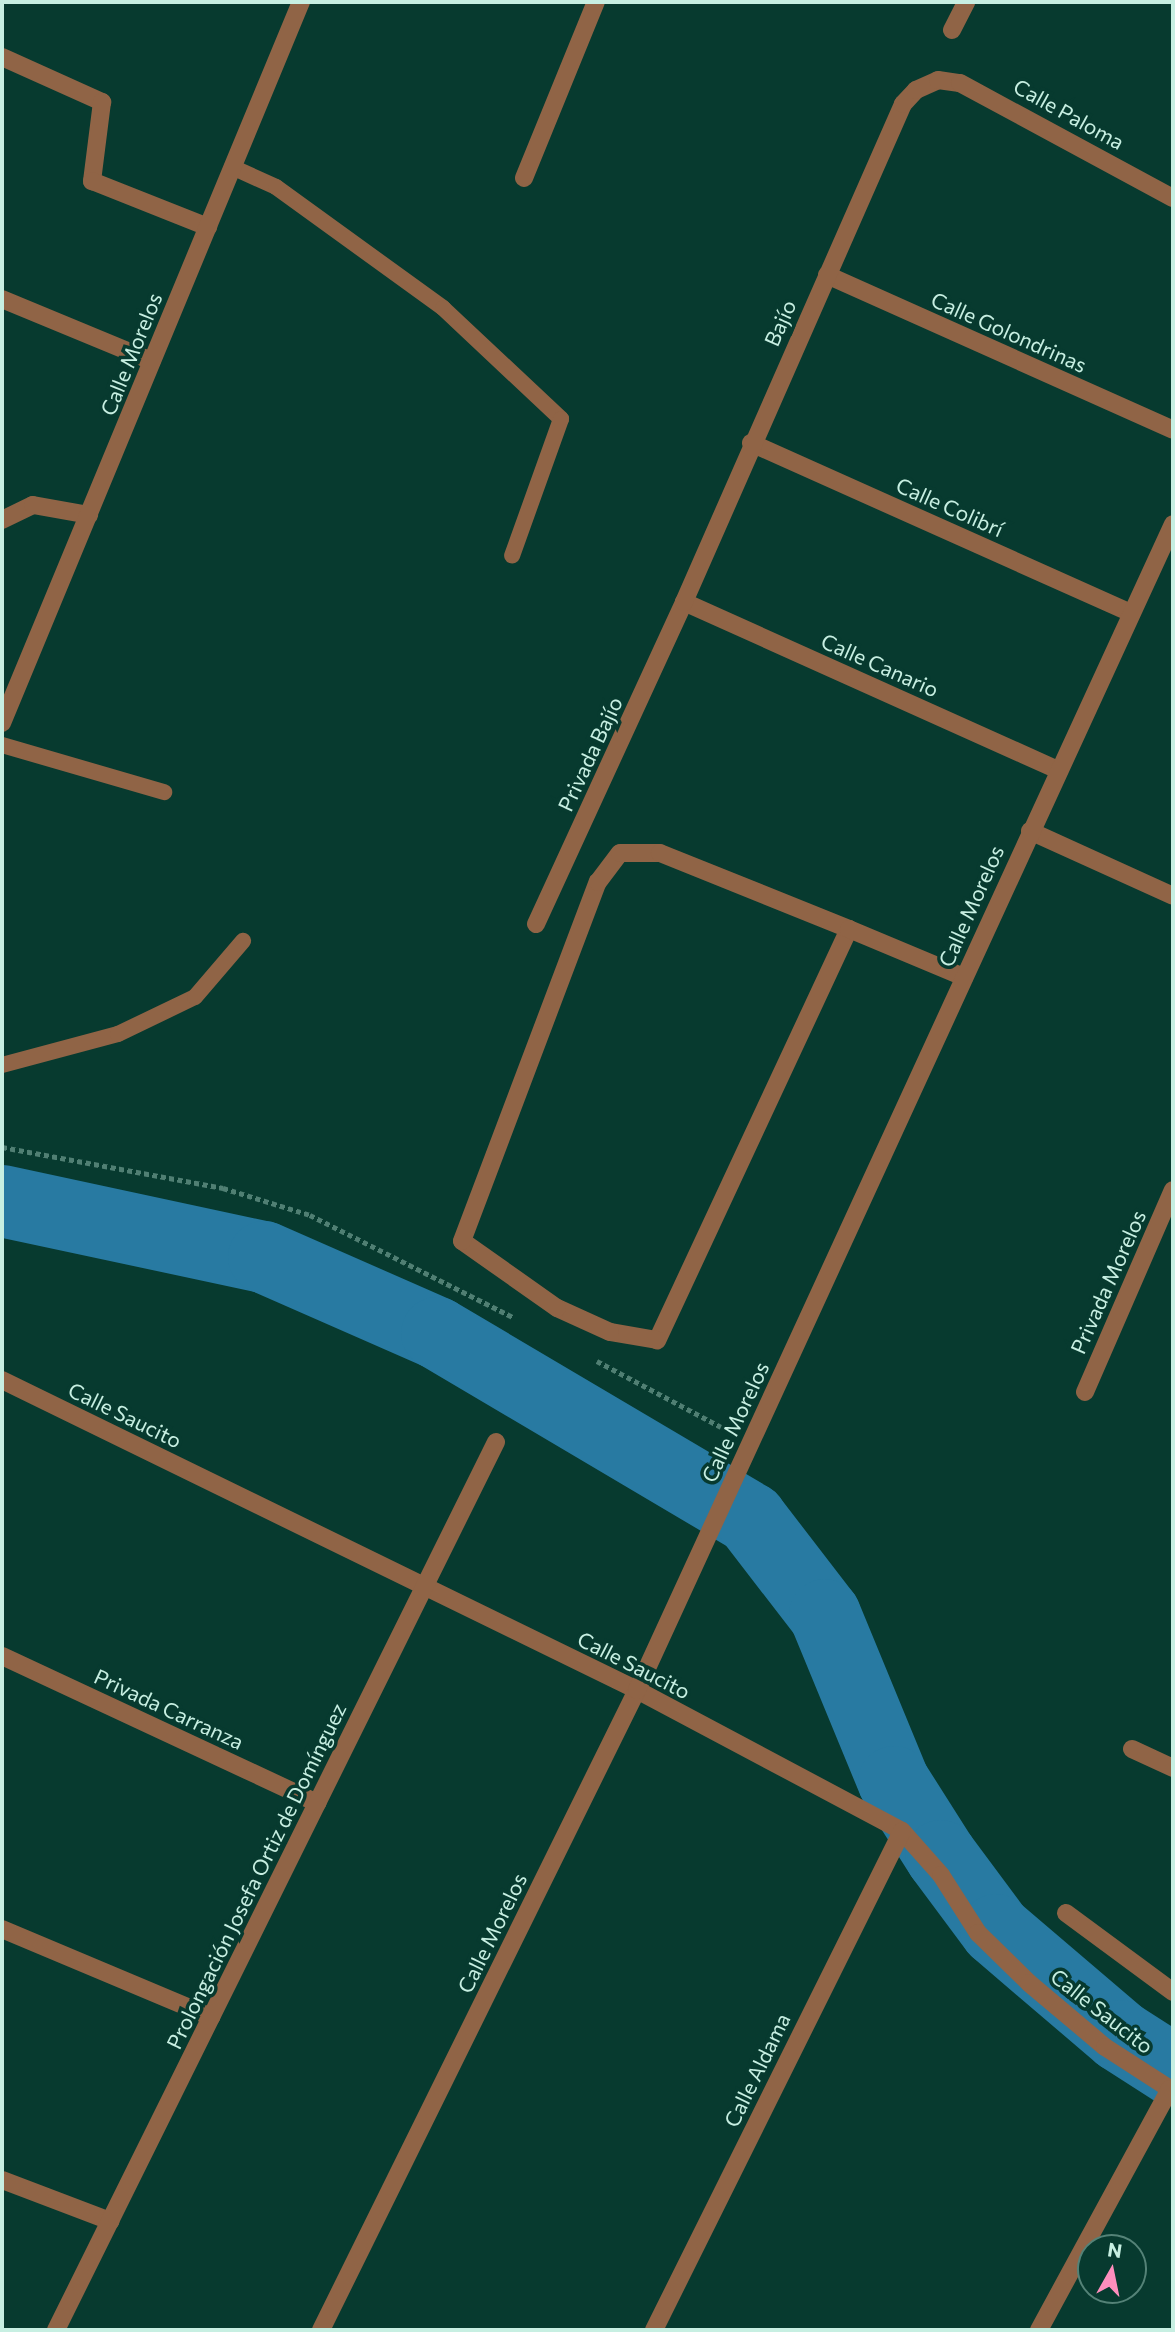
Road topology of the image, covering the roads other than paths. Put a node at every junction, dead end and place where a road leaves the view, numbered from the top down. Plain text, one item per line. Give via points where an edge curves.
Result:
1 (301, 2) edge
2 (596, 2) edge
3 (966, 2) edge
4 (952, 30) dead end
5 (2, 57) edge
6 (938, 80) joint
7 (232, 167) junction
8 (524, 178) dead end
9 (1173, 198) edge
10 (208, 228) junction
11 (827, 275) junction
12 (2, 299) edge
13 (152, 361) junction
14 (1173, 430) edge
15 (751, 443) junction
16 (89, 515) junction
17 (2, 520) edge
18 (1172, 527) edge
19 (512, 556) dead end
20 (684, 602) junction
21 (1131, 613) junction
22 (2, 723) edge
23 (2, 745) edge
24 (1057, 770) junction
25 (164, 792) dead end
26 (1030, 831) junction
27 (1173, 896) edge
28 (536, 925) dead end
29 (849, 929) junction
30 (243, 941) dead end
31 (964, 977) junction
32 (2, 1065) edge
33 (1173, 1190) edge
34 (2, 1380) edge
35 (1085, 1392) dead end
36 (496, 1442) dead end
37 (424, 1587) junction
38 (2, 1656) edge
39 (637, 1690) junction
40 (1132, 1749) dead end
41 (1173, 1768) edge
42 (317, 1803) junction
43 (902, 1831) junction
44 (1066, 1913) dead end
45 (2, 1929) edge
46 (1173, 1992) edge
47 (211, 2017) junction
48 (1172, 2089) edge
49 (2, 2180) edge
50 (110, 2221) junction
51 (55, 2330) edge
52 (321, 2330) edge
53 (654, 2330) edge
54 (1039, 2330) edge

1 - 7 street, Calle Morelos
2 - 8 street
3 - 4 street
5 - 10 street via 102,102 92,181
6 - 9 street, Calle Paloma via 981,91
6 - 11 street, Bajío via 916,90 902,104
7 - 10 street, Calle Morelos
7 - 19 lane via 276,187 443,308 561,419
10 - 13 street, Calle Morelos
11 - 14 street, Calle Golondrinas
11 - 15 street, Bajío
12 - 13 street
13 - 16 street, Calle Morelos
15 - 20 street, Bajío
15 - 21 street, Calle Colibrí
16 - 17 street via 33,505
16 - 22 street, Calle Morelos
18 - 21 street, Calle Morelos
20 - 24 street, Calle Canario
20 - 28 street, Privada Bajío
21 - 24 street, Calle Morelos
23 - 25 lane
24 - 26 street, Calle Morelos
26 - 27 street
26 - 31 street, Calle Morelos
29 - 29 street via 660,853 621,853 598,882 462,1241 557,1308 610,1332 657,1339
29 - 31 street
30 - 32 lane via 195,997 118,1034
31 - 39 street, Calle Morelos
33 - 35 street, Privada Morelos
34 - 37 street, Calle Saucito
36 - 37 street, Prolongación Josefa Ortiz de Domínguez
37 - 39 street, Calle Saucito
37 - 42 street, Prolongación Josefa Ortiz de Domínguez
38 - 42 street, Privada Carranza
39 - 43 street, Calle Saucito
39 - 52 street, Calle Morelos
40 - 41 street
42 - 47 street, Prolongación Josefa Ortiz de Domínguez
43 - 48 street, Calle Saucito via 941,1875 978,1933 1021,1975 1105,2047
43 - 53 street, Calle Aldama
44 - 46 street
45 - 47 street
47 - 50 street, Prolongación Josefa Ortiz de Domínguez
48 - 54 street
49 - 50 street
50 - 51 street, Prolongación Josefa Ortiz de Domínguez

